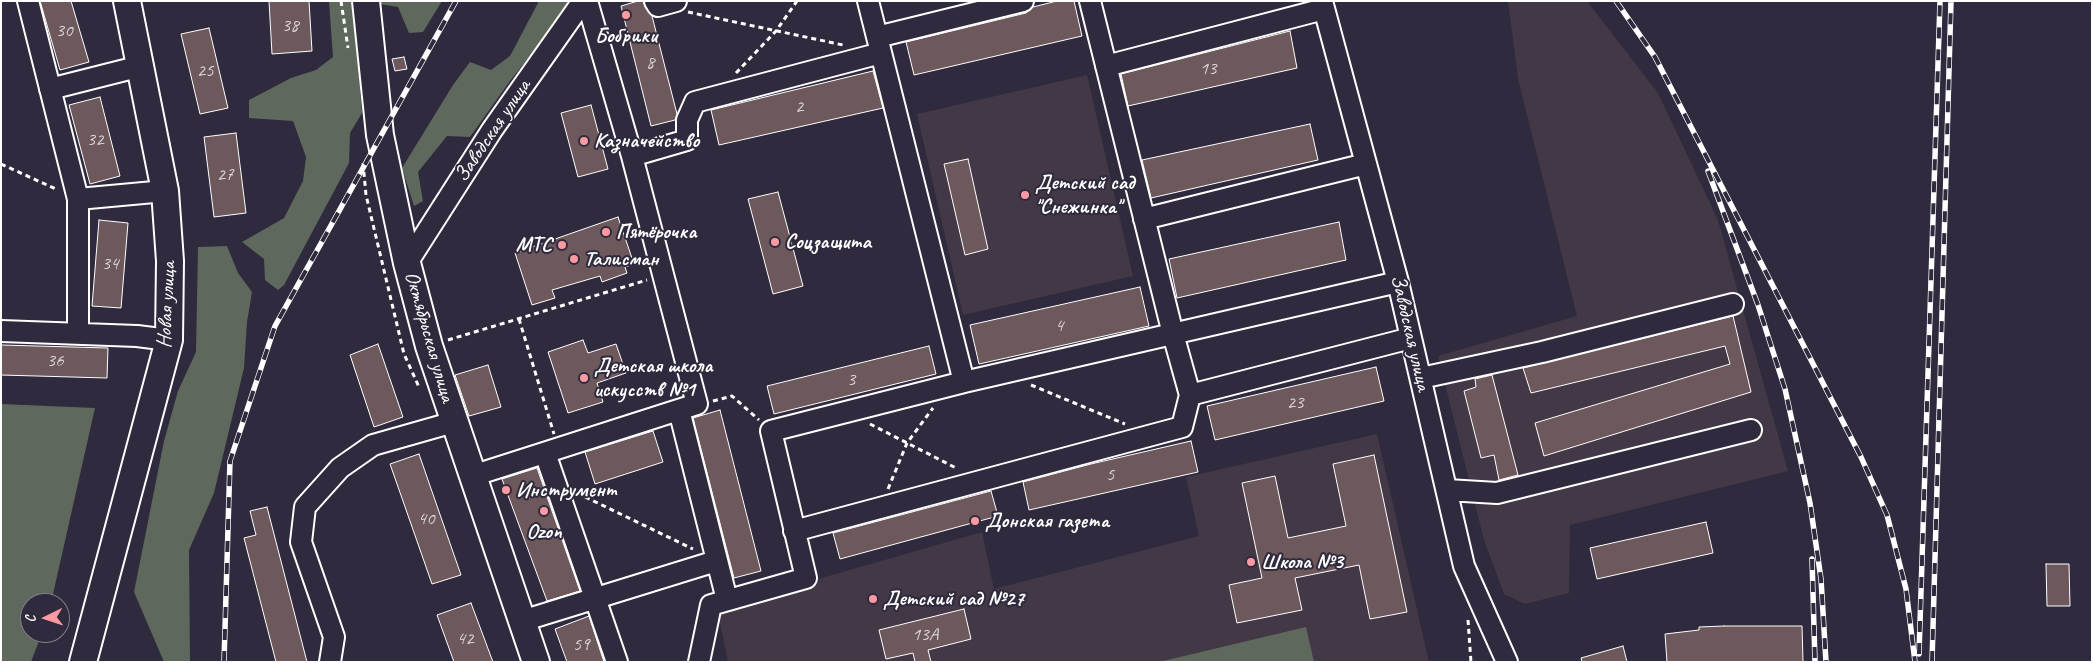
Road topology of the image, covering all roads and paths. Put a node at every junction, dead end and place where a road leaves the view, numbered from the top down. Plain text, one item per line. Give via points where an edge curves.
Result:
1 (28, 1) edge
2 (127, 1) edge
3 (366, 1) edge
4 (585, 1) edge
5 (797, 1) edge
6 (868, 1) edge
7 (1023, 1) edge
8 (1090, 1) edge
9 (663, 3) edge
10 (1323, 5) edge
11 (776, 31) junction
12 (879, 45) junction
13 (141, 66) junction
14 (1106, 66) junction
15 (50, 89) junction
16 (714, 97) junction
17 (632, 156) junction
18 (1, 164) edge
19 (1366, 164) junction
20 (165, 191) junction
21 (78, 199) junction
22 (1144, 219) junction
23 (407, 263) junction
24 (663, 276) junction
25 (1398, 282) junction
26 (1733, 304) dead end
27 (519, 319) junction
28 (1, 331) edge
29 (78, 333) junction
30 (1173, 334) junction
31 (1411, 338) junction
32 (169, 340) junction
33 (429, 346) junction
34 (404, 354) dead end
35 (1003, 373) junction
36 (1421, 378) junction
37 (957, 384) junction
38 (1190, 395) junction
39 (688, 407) junction
40 (846, 412) junction
41 (454, 422) junction
42 (1751, 430) dead end
43 (771, 431) junction
44 (1151, 435) junction
45 (907, 443) junction
46 (552, 451) junction
47 (472, 476) junction
48 (980, 481) junction
49 (555, 482) junction
50 (1447, 490) junction
51 (880, 508) junction
52 (794, 531) junction
53 (716, 561) junction
54 (594, 598) junction
55 (727, 600) junction
56 (522, 620) junction
57 (83, 662) edge
58 (330, 662) edge
59 (536, 662) edge
60 (617, 662) edge
61 (699, 662) edge
62 (1507, 662) edge

1 - 15 street
2 - 13 main road, Новая улица
3 - 23 main road, Октябрьская улица via 380,135
4 - 17 street
4 - 23 street, Заводская улица via 492,130
5 - 11 path
6 - 12 street
7 - 12 street
8 - 14 street
9 - 11 path
10 - 14 street
10 - 19 street, Заводская улица
11 - 12 path
11 - 16 path
12 - 16 street
12 - 37 street
13 - 15 street
13 - 20 main road, Новая улица
14 - 22 street
15 - 21 street
16 - 17 street via 695,102 687,120 687,140
17 - 24 street
18 - 21 path
19 - 22 street
19 - 25 street, Заводская улица
20 - 21 street
20 - 32 main road, Новая улица via 170,261
21 - 29 street
22 - 30 street
23 - 33 main road, Октябрьская улица
24 - 27 path
24 - 39 street
25 - 30 street
25 - 31 street, Заводская улица
26 - 36 street via 1542,352
27 - 33 path
27 - 46 path
28 - 29 street
29 - 32 street
30 - 35 street
30 - 38 street
31 - 36 street, Заводская улица
31 - 38 street
32 - 57 main road, Новая улица
33 - 34 path
33 - 41 main road, Октябрьская улица
35 - 37 street
35 - 44 path
36 - 50 street, Заводская улица
37 - 40 street
37 - 45 path
38 - 44 street via 1182,427
39 - 43 path via 732,396
39 - 46 street
39 - 53 street
40 - 43 street
40 - 45 path
41 - 47 main road, Октябрьская улица
41 - 58 street via 373,445 340,468 305,507 301,542 334,637
42 - 50 street via 1497,493
43 - 52 street
44 - 48 street
45 - 48 path
45 - 51 path
46 - 47 street
46 - 49 street
47 - 56 main road, Октябрьская улица
48 - 51 street
49 - 53 path
49 - 54 street
50 - 62 street, Заводская улица via 1464,566
51 - 52 street
52 - 55 street via 806,578
53 - 54 street
53 - 55 street
54 - 56 street
54 - 60 street
55 - 61 street via 711,605
56 - 59 main road, Октябрьская улица

